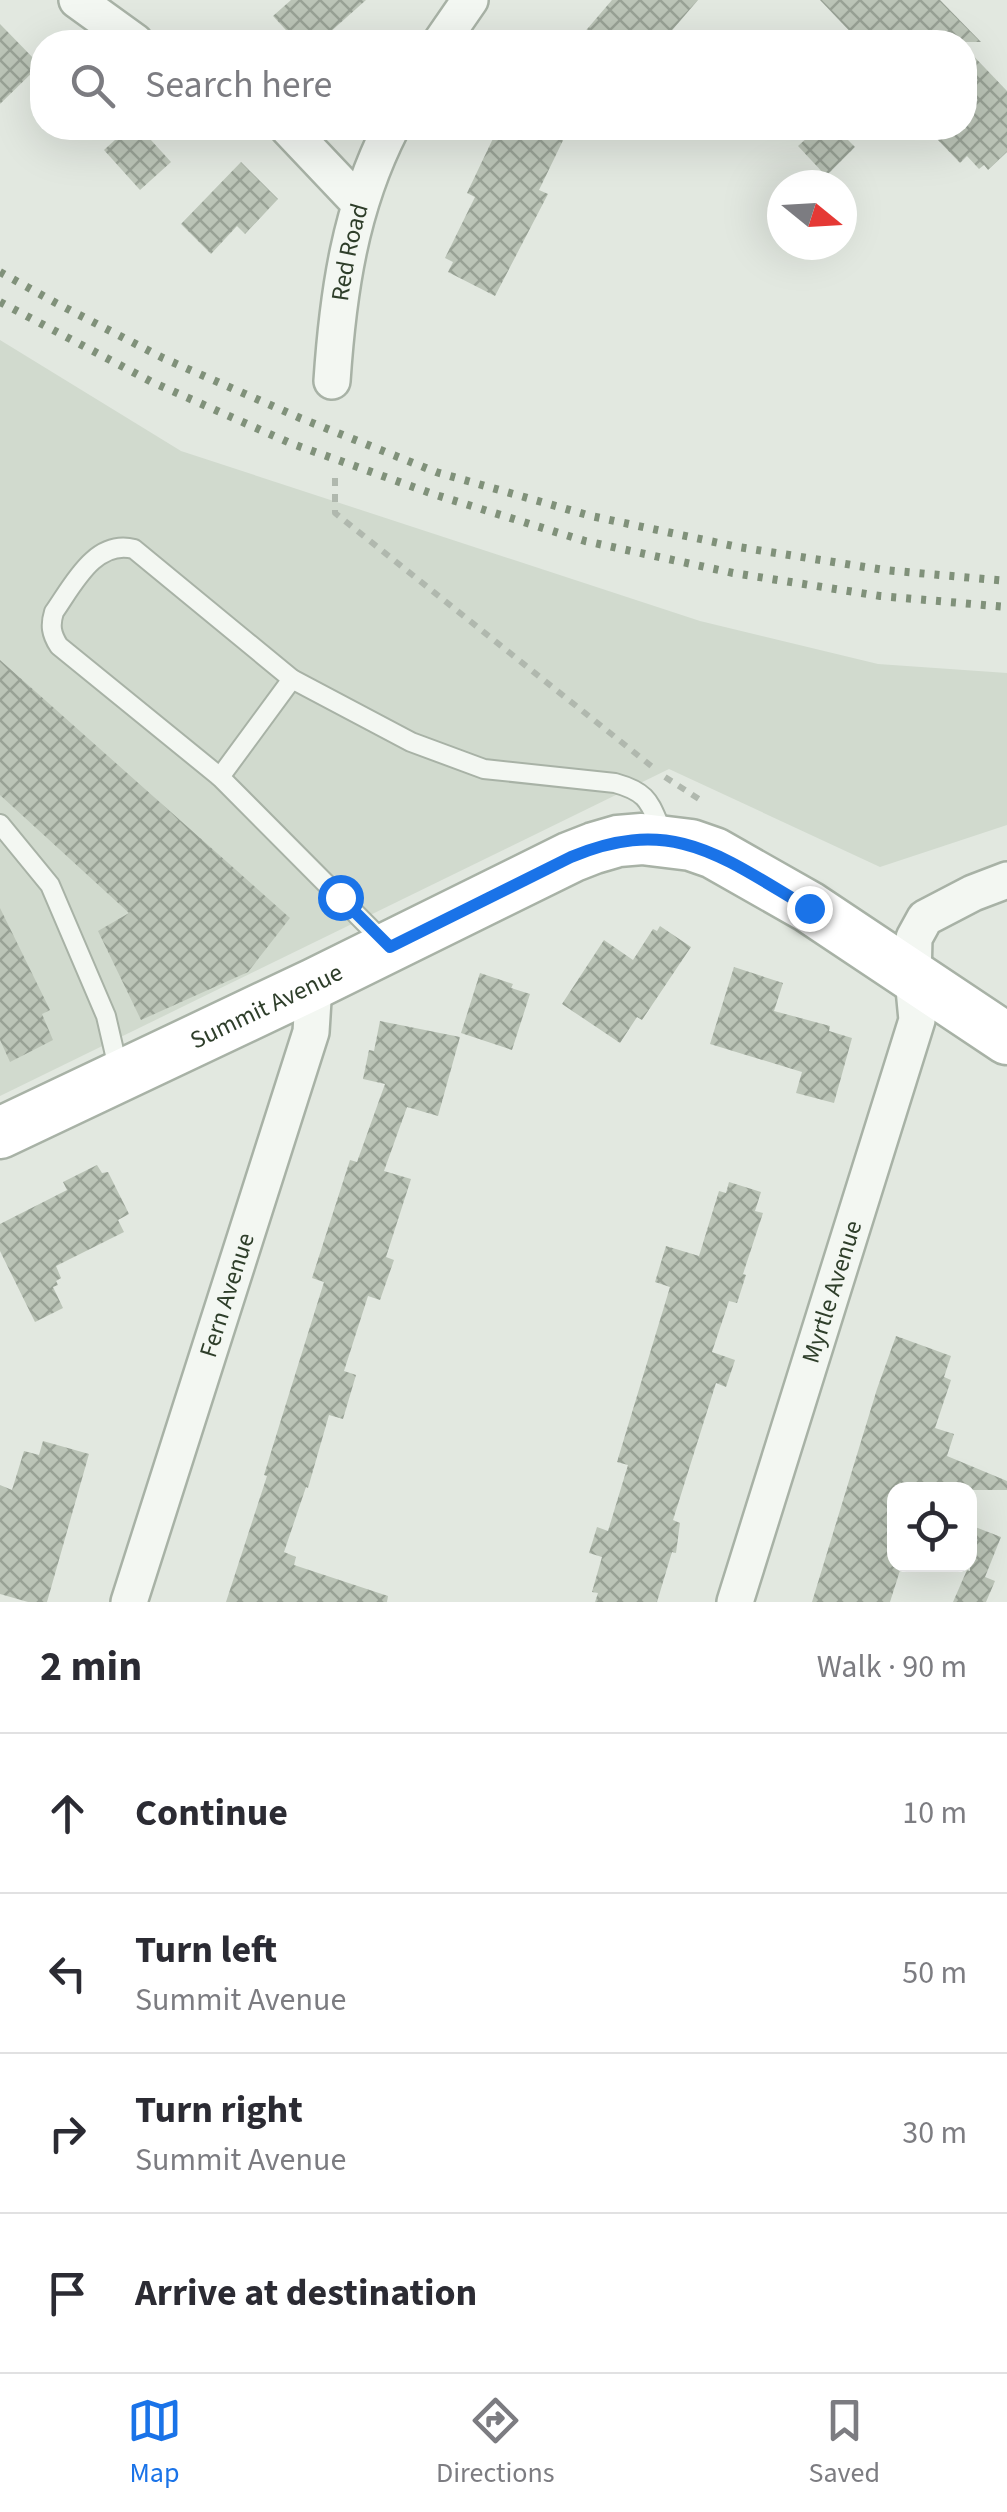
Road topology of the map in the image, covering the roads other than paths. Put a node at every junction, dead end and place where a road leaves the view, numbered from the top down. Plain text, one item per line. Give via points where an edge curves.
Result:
1 (77, 0) edge
2 (470, 0) edge
3 (118, 30) edge
4 (449, 30) edge
5 (299, 140) edge
6 (387, 140) edge
7 (360, 204) junction
8 (332, 381) dead end
9 (292, 679) junction
10 (220, 777) junction
11 (0, 824) edge
12 (666, 840) junction
13 (1007, 880) edge
14 (390, 947) junction
15 (913, 978) junction
16 (314, 984) junction
17 (1007, 1039) edge
18 (120, 1076) junction
19 (0, 1133) edge
20 (129, 1602) edge
21 (735, 1602) edge

1 - 3 street
2 - 4 street
5 - 7 street
6 - 7 street, Red Road
7 - 8 street, Red Road via 337,308
9 - 10 lane
9 - 10 lane via 134,549 92,558 54,612 53,636
9 - 12 lane via 462,762 634,788 645,795
10 - 14 lane
11 - 18 lane via 50,886 106,1016
12 - 14 street, Summit Avenue via 594,848
12 - 15 street, Summit Avenue via 714,853
13 - 15 street, Myrtle Avenue via 925,918 914,938
14 - 16 street, Summit Avenue
15 - 17 street, Summit Avenue
15 - 21 street, Myrtle Avenue via 917,1020
16 - 18 street, Summit Avenue
16 - 20 street, Fern Avenue via 311,1032
18 - 19 street, Summit Avenue

